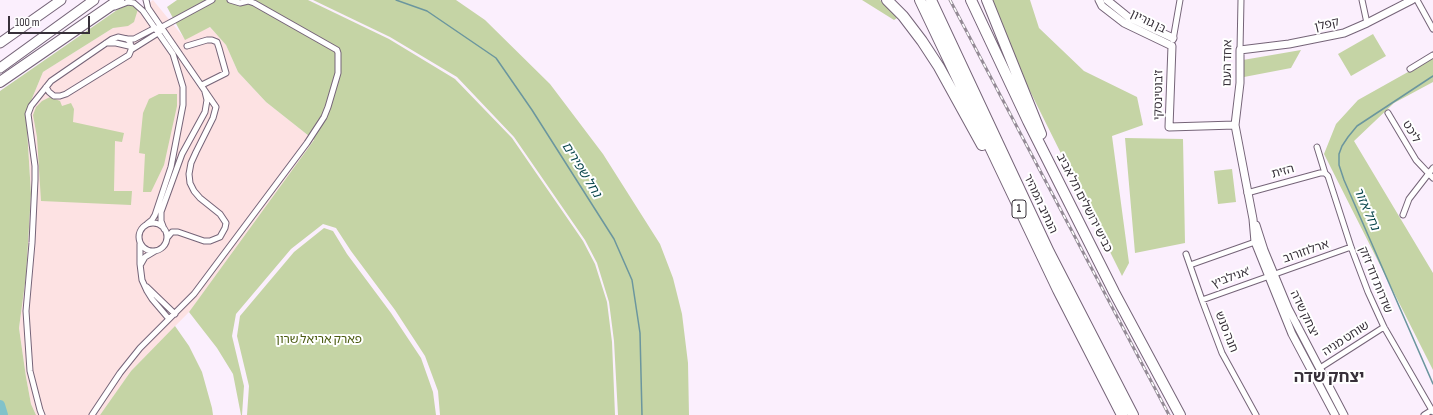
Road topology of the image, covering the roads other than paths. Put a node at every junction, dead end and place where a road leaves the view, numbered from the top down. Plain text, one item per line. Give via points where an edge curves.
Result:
1 (61, 0) edge
2 (94, 0) edge
3 (119, 0) edge
4 (146, 0) edge
5 (212, 0) edge
6 (230, 0) edge
7 (887, 0) edge
8 (920, 0) edge
9 (931, 0) edge
10 (971, 0) edge
11 (986, 0) edge
12 (1099, 0) edge
13 (1107, 0) edge
14 (1180, 0) edge
15 (1240, 0) edge
16 (1362, 0) edge
17 (1412, 0) edge
18 (1417, 0) edge
19 (93, 18) junction
20 (1367, 23) junction
21 (162, 27) junction
22 (155, 28) junction
23 (1433, 29) edge
24 (158, 33) junction
25 (1173, 38) junction
26 (127, 39) junction
27 (0, 43) edge
28 (106, 43) junction
29 (187, 46) dead end
30 (1172, 46) junction
31 (131, 49) junction
32 (1240, 50) junction
33 (1433, 55) edge
34 (1, 68) edge
35 (1410, 69) dead end
36 (0, 82) edge
37 (203, 86) junction
38 (46, 87) junction
39 (1388, 113) dead end
40 (1235, 126) junction
41 (1317, 147) dead end
42 (1433, 168) edge
43 (1325, 173) junction
44 (1431, 176) edge
45 (1247, 192) junction
46 (1069, 200) junction
47 (1403, 215) dead end
48 (1253, 219) junction
49 (147, 224) junction
50 (164, 229) junction
51 (166, 238) junction
52 (1033, 239) junction
53 (1255, 242) junction
54 (140, 243) junction
55 (1351, 247) junction
56 (157, 250) junction
57 (1186, 254) dead end
58 (1190, 265) junction
59 (140, 273) junction
60 (1271, 275) junction
61 (142, 280) junction
62 (1202, 300) junction
63 (175, 314) junction
64 (169, 319) junction
65 (1384, 327) junction
66 (1320, 368) junction
67 (1432, 411) edge
68 (42, 415) edge
69 (92, 415) edge
70 (1122, 415) edge
71 (1132, 415) edge
72 (1180, 415) edge
73 (1256, 415) edge
74 (1335, 415) edge
75 (1344, 415) edge
76 (1424, 415) edge

1 - 27 highway
2 - 34 highway
3 - 19 highway
4 - 21 street via 148,8
5 - 21 street
6 - 63 street via 254,3 333,47 338,53 338,73 328,107 317,129 194,294
7 - 52 highway via 903,16 939,67
8 - 52 highway, 1
9 - 71 highway, הנתיב המהיר / 1 via 1049,252
10 - 46 highway, כביש ירושלים תל אביב via 1028,121
11 - 46 highway
12 - 30 street, בן גוריון via 1102,6 1124,24
13 - 25 street, בן גוריון via 1128,17
14 - 25 street, ז'בוטינסקי
15 - 32 street, אחד העם
16 - 20 street
17 - 20 street, קפלן
18 - 23 street
19 - 22 street via 128,2 139,7
19 - 36 highway
20 - 32 street, קפלן via 1344,33 1304,42
21 - 22 street
21 - 24 street
21 - 37 street
22 - 24 street
22 - 26 street via 134,39
24 - 31 street via 137,48
24 - 49 street via 173,54 184,97 171,167 152,220
25 - 30 street, ז'בוטינסקי
26 - 28 street via 118,37
26 - 31 street
28 - 31 street via 116,43
28 - 38 street via 56,77
29 - 37 street via 207,40 217,42 226,73
30 - 40 street, ז'בוטינסקי via 1169,127
31 - 38 street via 124,59 66,94 54,96
32 - 40 street, אחד העם via 1240,83
33 - 35 street
37 - 50 street via 207,100 205,112 185,146 176,169 161,212
37 - 51 street via 216,107 191,163 190,183 200,198 220,214 226,223 225,228 220,237 210,241 178,232 172,232
38 - 68 street via 28,114 35,180 26,311 30,371
39 - 44 street, ליכט via 1416,160
40 - 45 street, יצחק שדה
41 - 43 street, שדרות דוד ז'זק
42 - 44 street
43 - 45 street, הזית
43 - 55 street, שדרות דוד ז'זק
44 - 47 street via 1409,199
45 - 48 street, יצחק שדה
46 - 72 highway, כביש ירושלים תל אביב via 1114,292
48 - 53 street, יצחק שדה
48 - 60 street, יצחק שדה via 1259,231
49 - 50 street via 156,224
49 - 54 street via 140,233
50 - 51 street
51 - 56 street via 164,245
52 - 70 highway, 1
53 - 58 street
53 - 60 street, יצחק שדה
54 - 56 street via 146,249
54 - 59 street
55 - 60 street, ארלוזורוב
55 - 65 street, שדרות דוד ז'זק
56 - 59 street via 149,253 142,261
57 - 58 street, חנה סנש
58 - 62 street, חנה סנש
59 - 61 street
60 - 62 street, אנילביץ'
60 - 66 street, יצחק שדה
60 - 74 street, יצחק שדה via 1292,334
61 - 63 street
61 - 64 street via 152,299
62 - 73 street, חנה סנש via 1222,353
63 - 64 street
64 - 69 street via 140,348
65 - 66 street, שוחט מניה
65 - 67 street, שדרות דוד ז'זק
66 - 75 street, יצחק שדה
67 - 76 street

